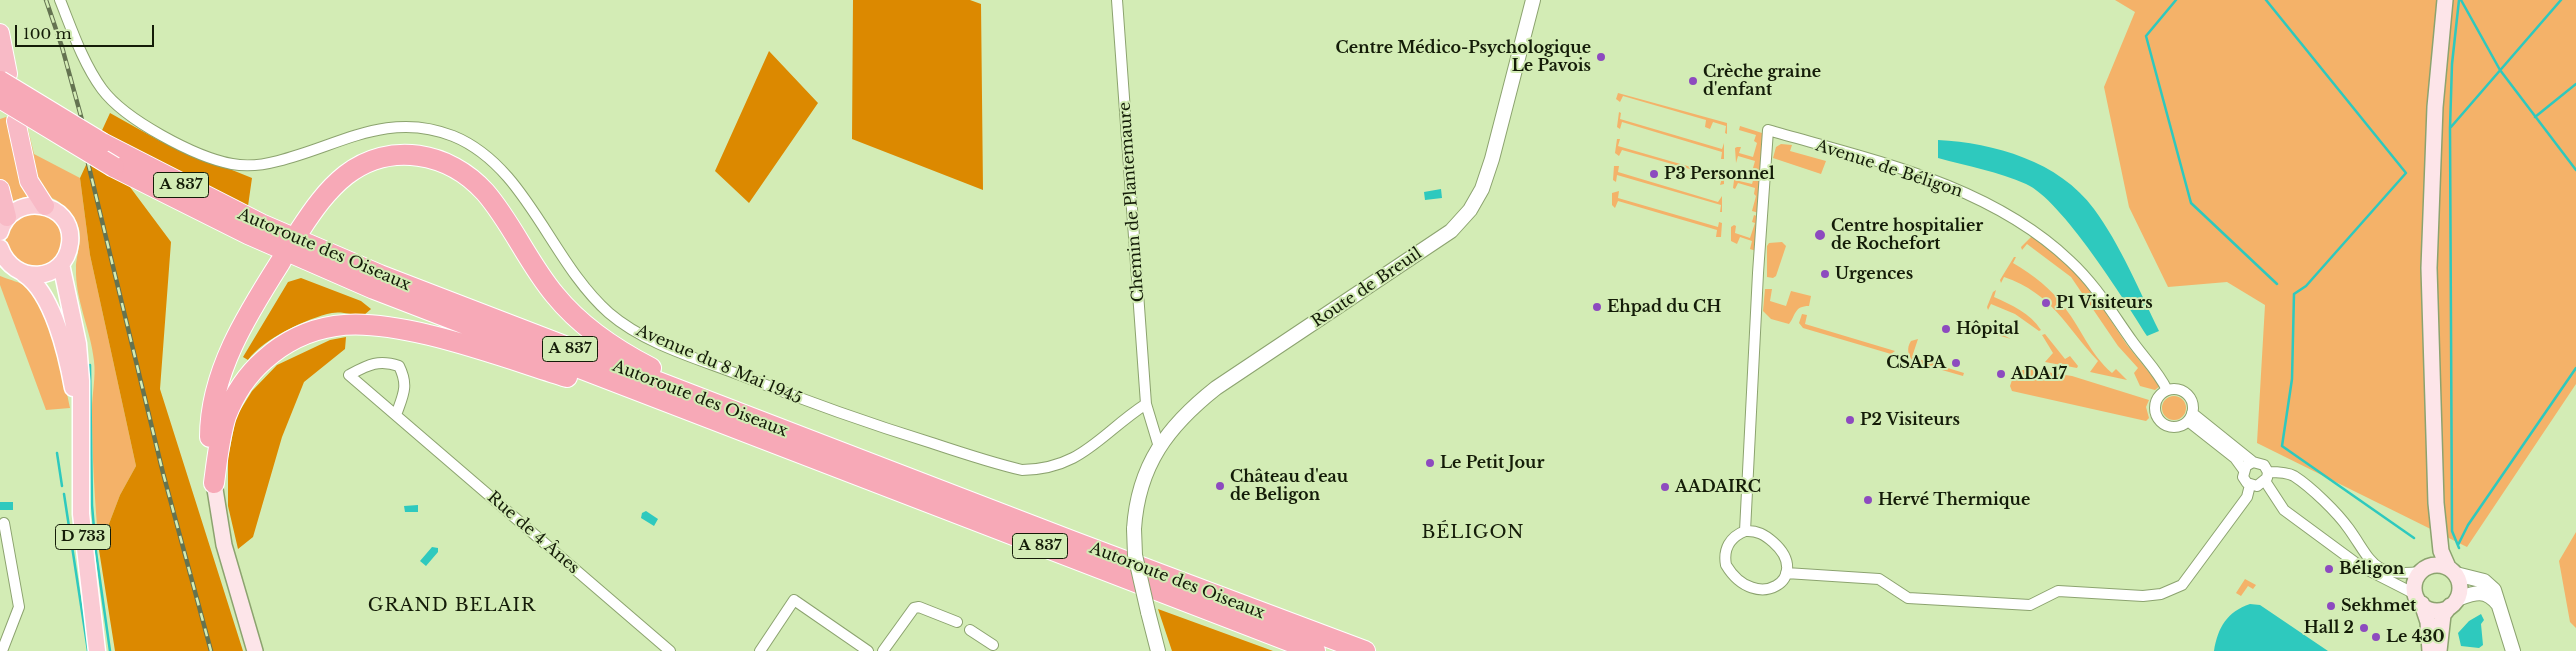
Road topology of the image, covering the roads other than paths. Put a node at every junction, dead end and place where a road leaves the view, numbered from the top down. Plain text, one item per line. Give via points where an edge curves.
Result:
1 (60, 0) edge
2 (1117, 0) edge
3 (1532, 0) edge
4 (2445, 0) edge
5 (0, 33) edge
6 (4, 78) edge
7 (0, 98) edge
8 (16, 121) dead end
9 (0, 189) edge
10 (45, 206) junction
11 (4, 224) edge
12 (300, 230) dead end
13 (0, 248) edge
14 (280, 261) dead end
15 (5, 264) edge
16 (61, 264) junction
17 (24, 274) junction
18 (2167, 390) junction
19 (1146, 404) junction
20 (396, 415) junction
21 (2190, 417) junction
22 (79, 422) junction
23 (766, 441) junction
24 (1158, 447) junction
25 (835, 450) junction
26 (2253, 462) junction
27 (2243, 469) junction
28 (2267, 477) junction
29 (214, 483) junction
30 (2250, 485) junction
31 (2436, 503) junction
32 (4, 523) dead end
33 (1745, 531) junction
34 (2422, 571) junction
35 (2452, 571) junction
36 (1786, 573) junction
37 (2419, 599) junction
38 (2453, 603) junction
39 (2499, 605) junction
40 (957, 622) dead end
41 (970, 630) dead end
42 (994, 649) edge
43 (2, 651) edge
44 (98, 651) edge
45 (255, 651) edge
46 (670, 651) edge
47 (760, 651) edge
48 (868, 651) edge
49 (883, 651) edge
50 (1158, 651) edge
51 (1315, 651) edge
52 (1365, 651) edge
53 (2430, 651) edge
54 (2439, 651) edge
55 (2513, 651) edge

1 - 19 street, Avenue du 8 Mai 1945 via 90,71 104,91 135,118 170,138 216,160 248,166 281,161 366,131 390,126 428,128 450,134 497,164 578,281 611,314 650,339 822,407 1022,470 1056,467 1073,458
2 - 19 street, Chemin de Plantemaure
3 - 24 street, Route de Breuil via 1492,159 1482,189 1470,210 1451,231 1216,388 1191,408
4 - 31 main road via 2435,108 2429,268
5 - 6 highway
6 - 25 highway, Autoroute des Oiseaux / A 837, bridge via 102,143 305,245
7 - 23 highway, Autoroute des Oiseaux / A 837, bridge via 114,167 310,262
8 - 10 highway via 26,175
9 - 11 highway
10 - 11 main road via 24,205
10 - 16 main road via 56,211 69,230 69,248
12 - 25 highway via 334,185 367,162 407,154 435,158 470,178 485,192 537,272 586,327 650,367
13 - 15 main road
14 - 29 highway via 240,329 223,371 210,431
15 - 17 main road
16 - 17 main road via 44,274
16 - 22 main road, D 733 via 78,344 81,381
17 - 22 main road, D 733 via 41,292 57,326
18 - 21 street via 2184,392 2192,401
18 - 21 street via 2155,404 2158,419 2172,427
18 - 33 street, Avenue de Béligon via 2102,294 2070,260 2030,228 1941,183 1768,130
19 - 24 street
20 - 20 street, Rue de 4 Ânes via 390,410 349,375 374,362 398,366 405,378 405,388
20 - 46 street, Rue de 4 Ânes
21 - 26 street
21 - 27 street via 2236,458
22 - 44 main road, D 733 via 81,514
23 - 29 highway via 443,340 389,327 336,326 289,341 268,356 248,377 226,416
23 - 51 highway, Autoroute des Oiseaux / A 837
24 - 50 street, Route de Breuil, bridge via 1140,487 1134,529 1134,555
25 - 52 highway, Autoroute des Oiseaux / A 837
26 - 27 street
26 - 28 street via 2261,463
27 - 30 street via 2243,477
28 - 30 street via 2260,486
28 - 34 street via 2293,476 2332,509 2372,563 2396,574
28 - 37 street via 2284,510 2372,574
29 - 45 main road via 224,545
30 - 36 street via 2247,497 2182,585 2161,594 2143,596 2058,591 2030,605 2023,605 1908,598 1879,579
31 - 34 main road via 2429,558
31 - 35 main road via 2441,551
32 - 43 street via 19,607
33 - 36 street via 1760,533 1776,545 1786,559
33 - 36 street via 1731,540 1726,551 1726,565 1735,576 1754,589 1764,590 1778,584
34 - 35 main road via 2436,565
34 - 37 main road via 2414,586
35 - 38 main road via 2460,587
35 - 39 street via 2490,584
37 - 38 main road via 2436,610
37 - 53 main road via 2428,622
38 - 39 street via 2482,592
38 - 54 main road via 2443,615
39 - 55 street
40 - 49 street via 919,606 914,608
41 - 42 street
47 - 48 street via 794,600

